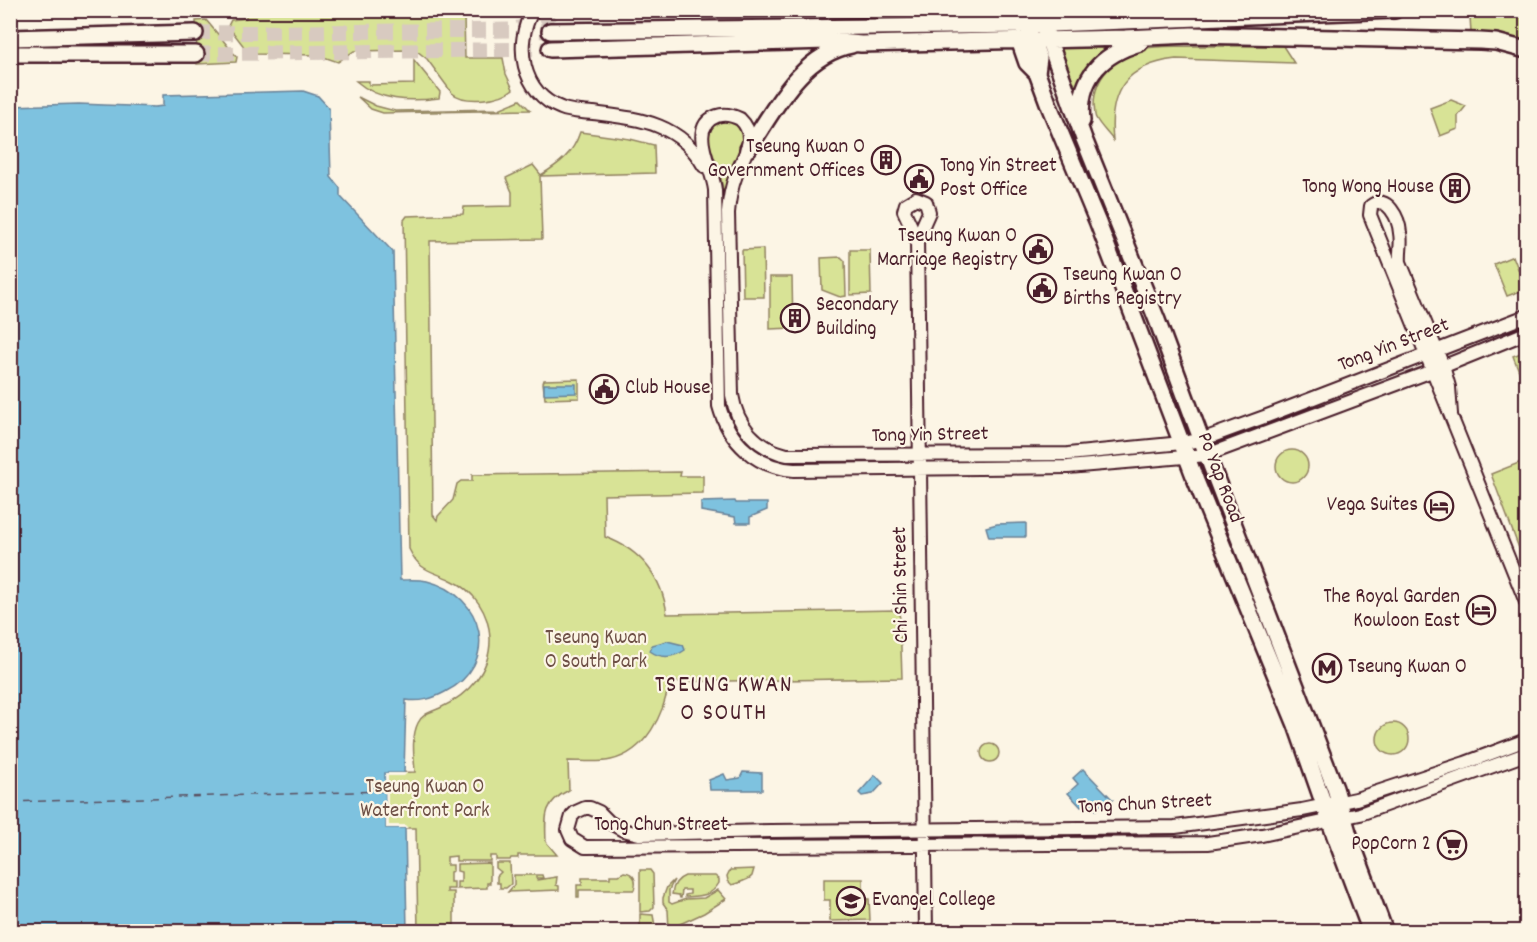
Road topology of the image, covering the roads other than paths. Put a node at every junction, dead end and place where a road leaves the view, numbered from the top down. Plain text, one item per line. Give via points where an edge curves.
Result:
1 (533, 10) edge
2 (1395, 10) edge
3 (1041, 17) edge
4 (1024, 29) edge
5 (550, 32) tunnel mouth
6 (195, 33) tunnel mouth
7 (1191, 35) junction
8 (10, 38) edge
9 (1050, 40) junction
10 (861, 44) junction
11 (550, 49) tunnel mouth
12 (1527, 50) edge
13 (10, 54) edge
14 (196, 54) tunnel mouth
15 (1084, 139) junction
16 (748, 149) junction
17 (715, 189) junction
18 (917, 239) dead end
19 (1527, 316) edge
20 (1527, 333) edge
21 (1432, 352) junction
22 (1438, 368) junction
23 (1201, 440) junction
24 (1185, 451) junction
25 (921, 455) junction
26 (1207, 455) junction
27 (921, 469) junction
28 (1527, 602) edge
29 (1527, 740) edge
30 (1527, 754) edge
31 (1340, 802) junction
32 (1323, 805) junction
33 (1337, 820) junction
34 (1219, 821) junction
35 (925, 829) junction
36 (1208, 843) junction
37 (924, 844) junction
38 (926, 932) edge
39 (1371, 932) edge
40 (1385, 932) edge

1 - 17 street, Tong Yin Street via 525,30 522,56 537,91 562,108 637,119 670,131 696,154
2 - 3 main road
3 - 4 main road
3 - 9 main road, Po Yap Road
4 - 5 main road
4 - 9 main road
4 - 10 main road
4 - 24 main road, Po Yap Road via 1039,58 1037,73 1050,108
6 - 8 main road
7 - 9 main road
7 - 12 main road via 1480,41
7 - 15 main road via 1127,47 1103,61 1084,92
9 - 15 main road, Po Yap Road
10 - 11 main road via 828,41
10 - 16 main road via 847,46 808,66
13 - 14 main road
15 - 23 main road, Po Yap Road
16 - 17 street, Tong Yin Street via 747,128 735,116 719,115 706,123 701,141
16 - 25 street, Tong Yin Street via 732,185 728,213 732,395 738,418 758,443 787,455
17 - 27 street, Tong Yin Street via 718,396 726,424 736,440 758,459 784,469
18 - 25 street, Chi Shin Street
19 - 21 street, Tong Yin Street
20 - 22 street, Tong Yin Street
21 - 21 street via 1370,215 1376,202 1388,205 1398,223 1400,262
21 - 22 street
21 - 23 street, Tong Yin Street
22 - 26 street, Tong Yin Street
22 - 28 street via 1451,414
23 - 24 street, Tong Yin Street
23 - 26 main road, Po Yap Road
24 - 25 street, Tong Yin Street
24 - 26 street, Tong Yin Street
24 - 27 street, Tong Yin Street via 1068,467
24 - 32 main road, Po Yap Road via 1296,725
25 - 27 street, Chi Shin Street
26 - 31 main road, Po Yap Road
27 - 35 street, Chi Shin Street
29 - 31 street, Tong Chun Street
30 - 33 street, Tong Chun Street
31 - 32 street, Tong Chun Street
31 - 33 main road, Po Yap Road
32 - 33 main road, Po Yap Road
32 - 34 street, Tong Chun Street
33 - 36 street, Tong Chun Street
33 - 39 main road, Po Yap Road
33 - 40 main road, Po Yap Road
34 - 35 street, Tong Chun Street via 1152,828
34 - 36 street via 1211,828
35 - 37 street, Chi Shin Street
35 - 37 street, Tong Chun Street via 639,834 615,826 590,808 576,812 568,825 572,839 585,847
36 - 37 street, Tong Chun Street
37 - 38 street, Chi Shin Street

